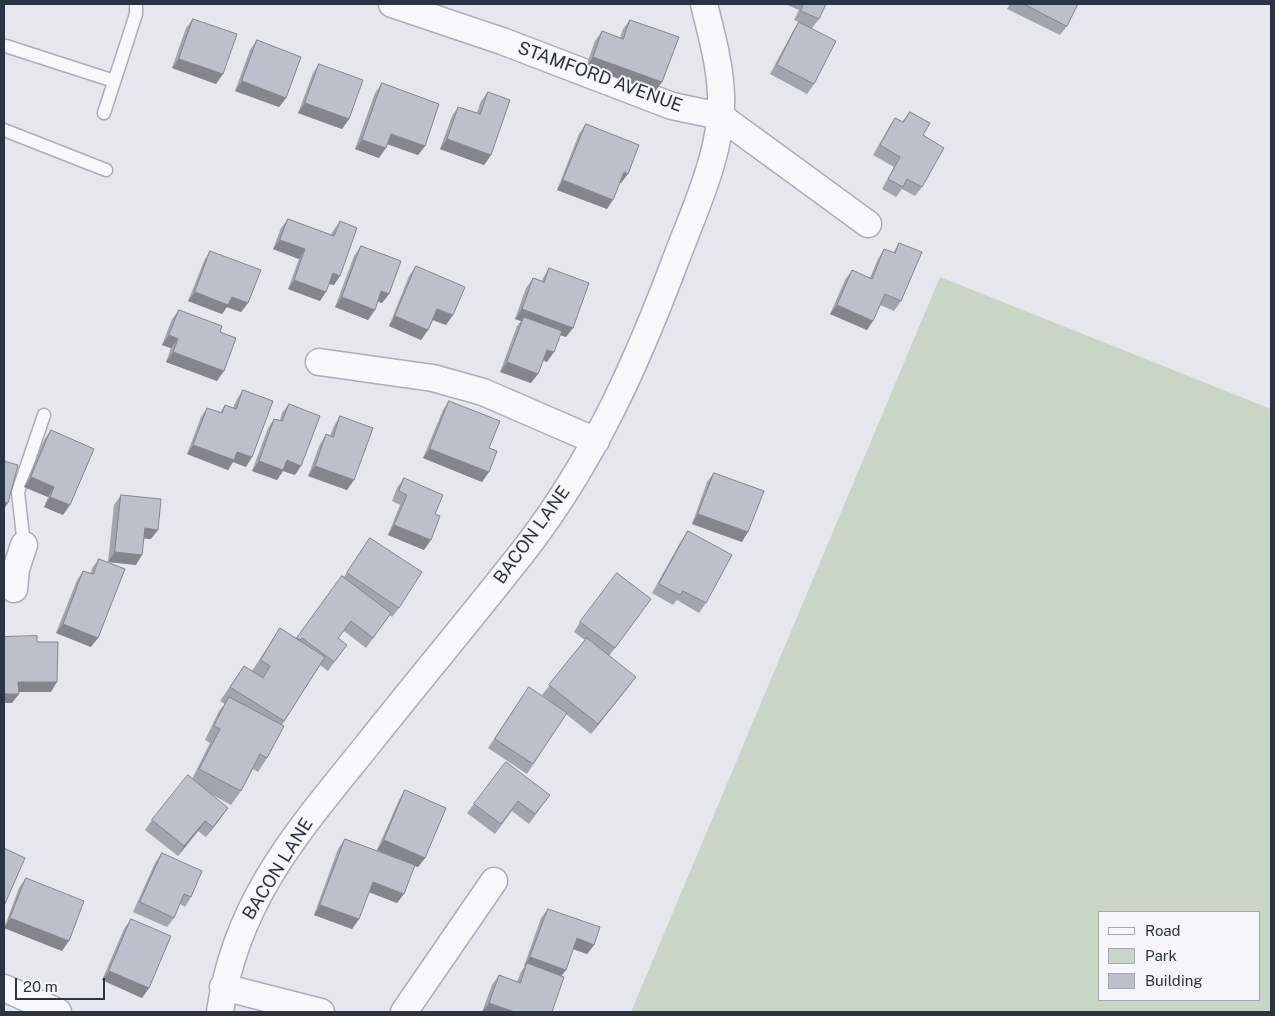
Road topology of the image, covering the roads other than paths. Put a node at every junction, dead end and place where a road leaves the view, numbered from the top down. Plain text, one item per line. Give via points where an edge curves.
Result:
1 (136, 4) edge
2 (392, 4) edge
3 (704, 4) edge
4 (6, 46) dead end
5 (114, 81) junction
6 (104, 113) dead end
7 (720, 116) junction
8 (4, 130) edge
9 (106, 170) dead end
10 (868, 224) dead end
11 (319, 362) dead end
12 (44, 415) dead end
13 (596, 441) junction
14 (24, 544) joint
15 (11, 574) edge
16 (494, 880) dead end
17 (224, 987) junction
18 (4, 988) edge
19 (58, 1012) edge
20 (220, 1012) edge
21 (321, 1012) edge
22 (404, 1012) edge

1 - 5 lane via 136,14
2 - 7 street, STAMFORD AVENUE via 502,41 672,106
3 - 7 street, BACON LANE via 718,71
4 - 5 lane
5 - 6 lane
7 - 10 street, STAMFORD AVENUE
7 - 13 street, BACON LANE via 706,181 646,337
8 - 9 lane
11 - 13 street via 434,378 475,390
12 - 14 lane via 18,492
13 - 17 street, BACON LANE via 530,542 294,836 241,929
14 - 15 street
16 - 22 street
17 - 20 street, BACON LANE
17 - 21 street
18 - 19 street

